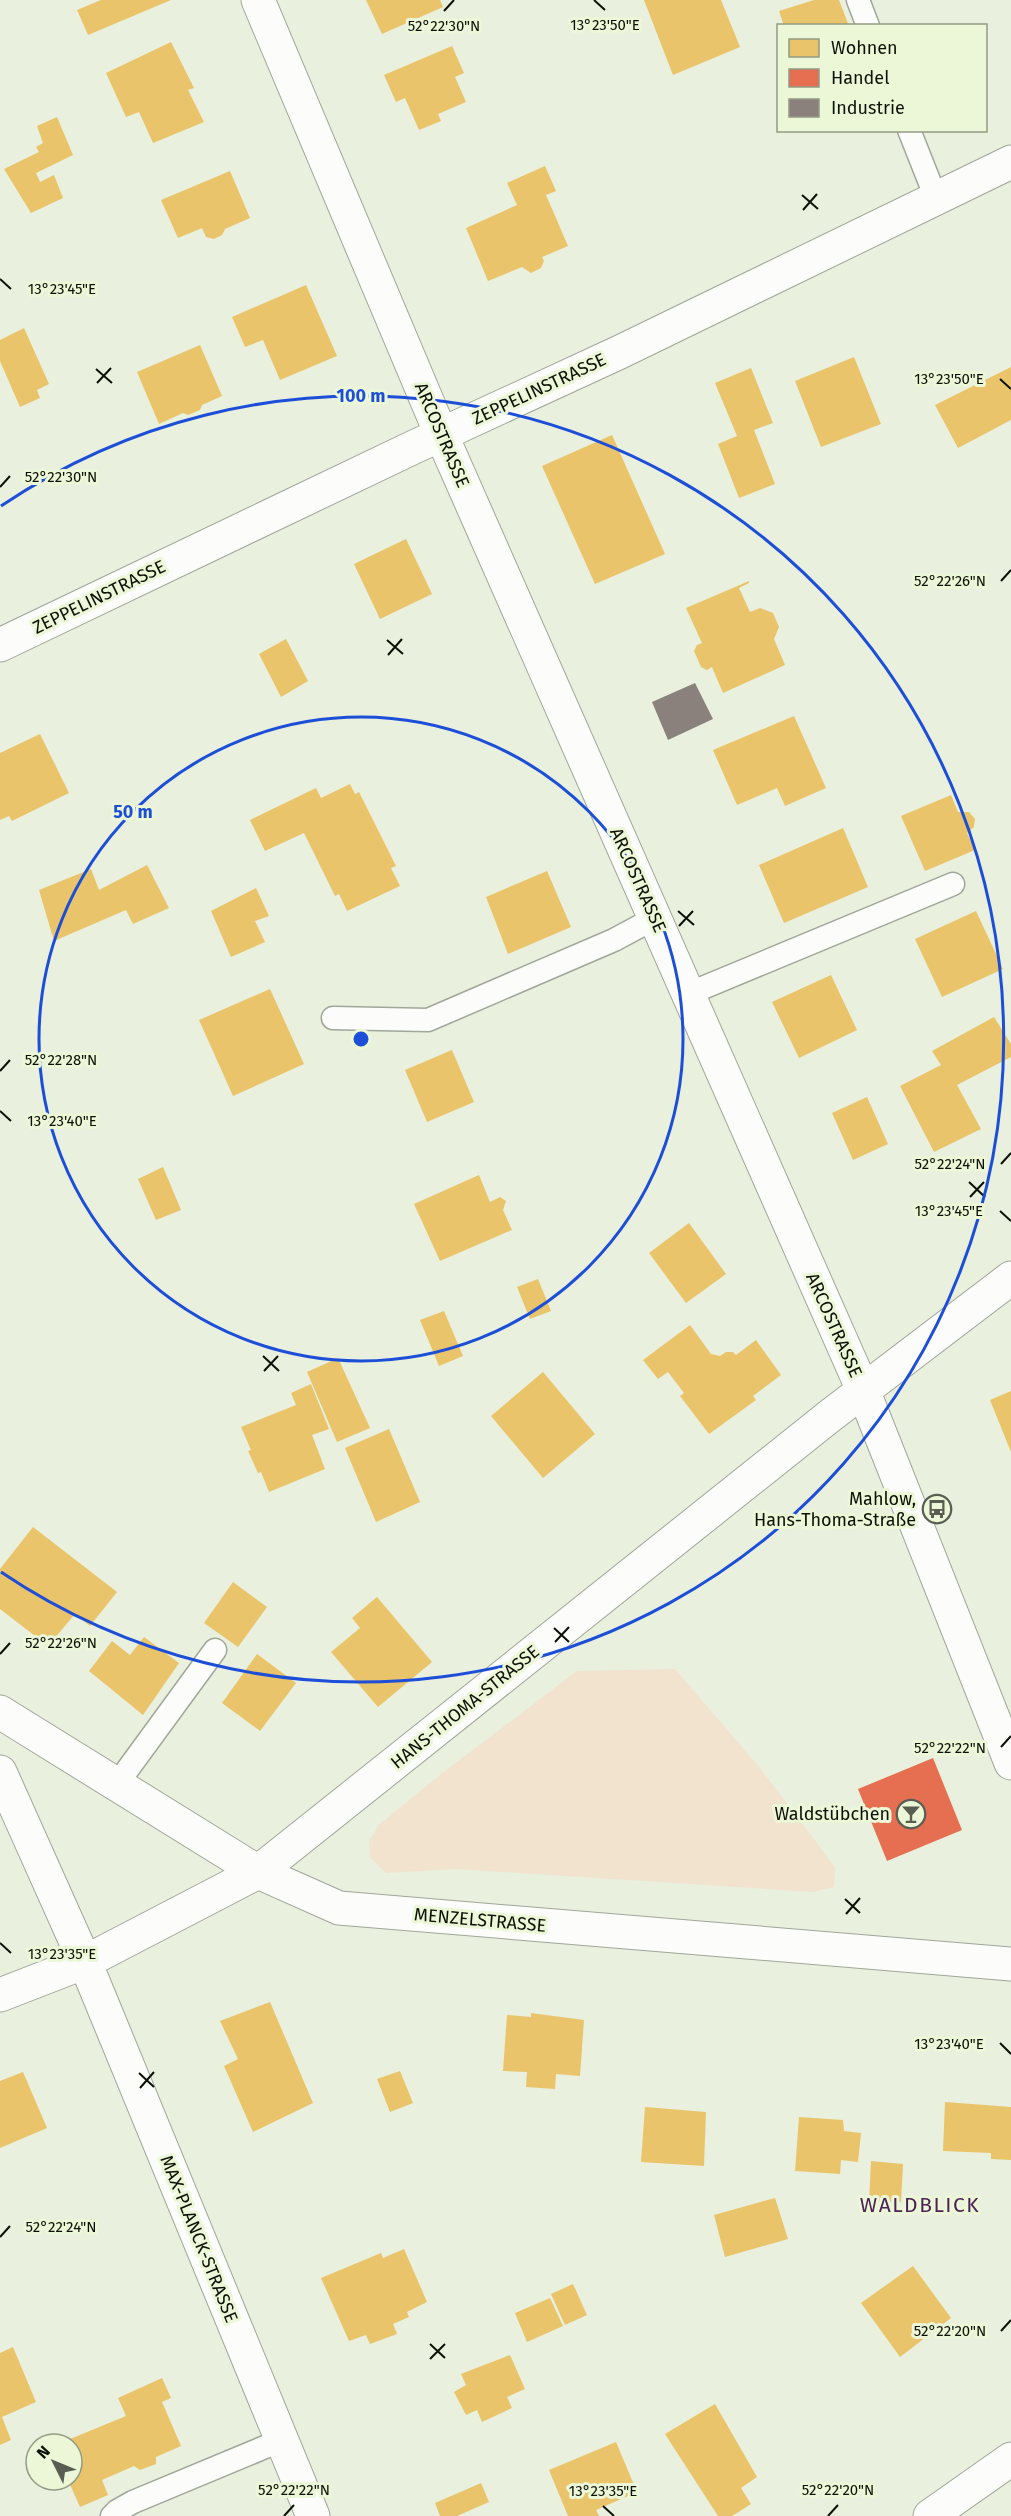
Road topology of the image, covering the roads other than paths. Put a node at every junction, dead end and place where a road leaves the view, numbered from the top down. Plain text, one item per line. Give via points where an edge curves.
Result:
1 (258, 0) edge
2 (858, 0) edge
3 (867, 24) edge
4 (910, 132) edge
5 (1011, 162) edge
6 (936, 198) junction
7 (441, 434) junction
8 (0, 645) edge
9 (953, 884) dead end
10 (655, 918) junction
11 (688, 994) junction
12 (333, 1018) dead end
13 (1011, 1278) edge
14 (863, 1390) junction
15 (215, 1650) dead end
16 (0, 1712) edge
17 (1011, 1763) edge
18 (0, 1772) edge
19 (117, 1784) junction
20 (258, 1872) junction
21 (85, 1962) junction
22 (1011, 1964) edge
23 (0, 1995) edge
24 (282, 2440) junction
25 (1011, 2459) edge
26 (112, 2516) edge
27 (313, 2516) edge
28 (930, 2516) edge

1 - 7 street, ARCOSTRASSE
2 - 3 lane
4 - 6 lane
5 - 6 street, ZEPPELINSTRASSE
6 - 7 street, ZEPPELINSTRASSE via 620,352
7 - 8 street, ZEPPELINSTRASSE
7 - 10 street, ARCOSTRASSE
9 - 11 lane
10 - 11 street, ARCOSTRASSE
10 - 12 lane via 614,940 428,1020
11 - 14 street, ARCOSTRASSE
13 - 14 street, HANS-THOMA-STRASSE
14 - 17 street, ARCOSTRASSE
14 - 20 street, HANS-THOMA-STRASSE
15 - 19 lane
16 - 19 street, MENZELSTRASSE
18 - 21 street
19 - 20 street, MENZELSTRASSE
20 - 21 street, HANS-THOMA-STRASSE
20 - 22 street, MENZELSTRASSE via 339,1908
21 - 23 street, HANS-THOMA-STRASSE
21 - 24 street, MAX-PLANCK-STRASSE
24 - 26 lane via 141,2498
24 - 27 street, MAX-PLANCK-STRASSE
25 - 28 street

